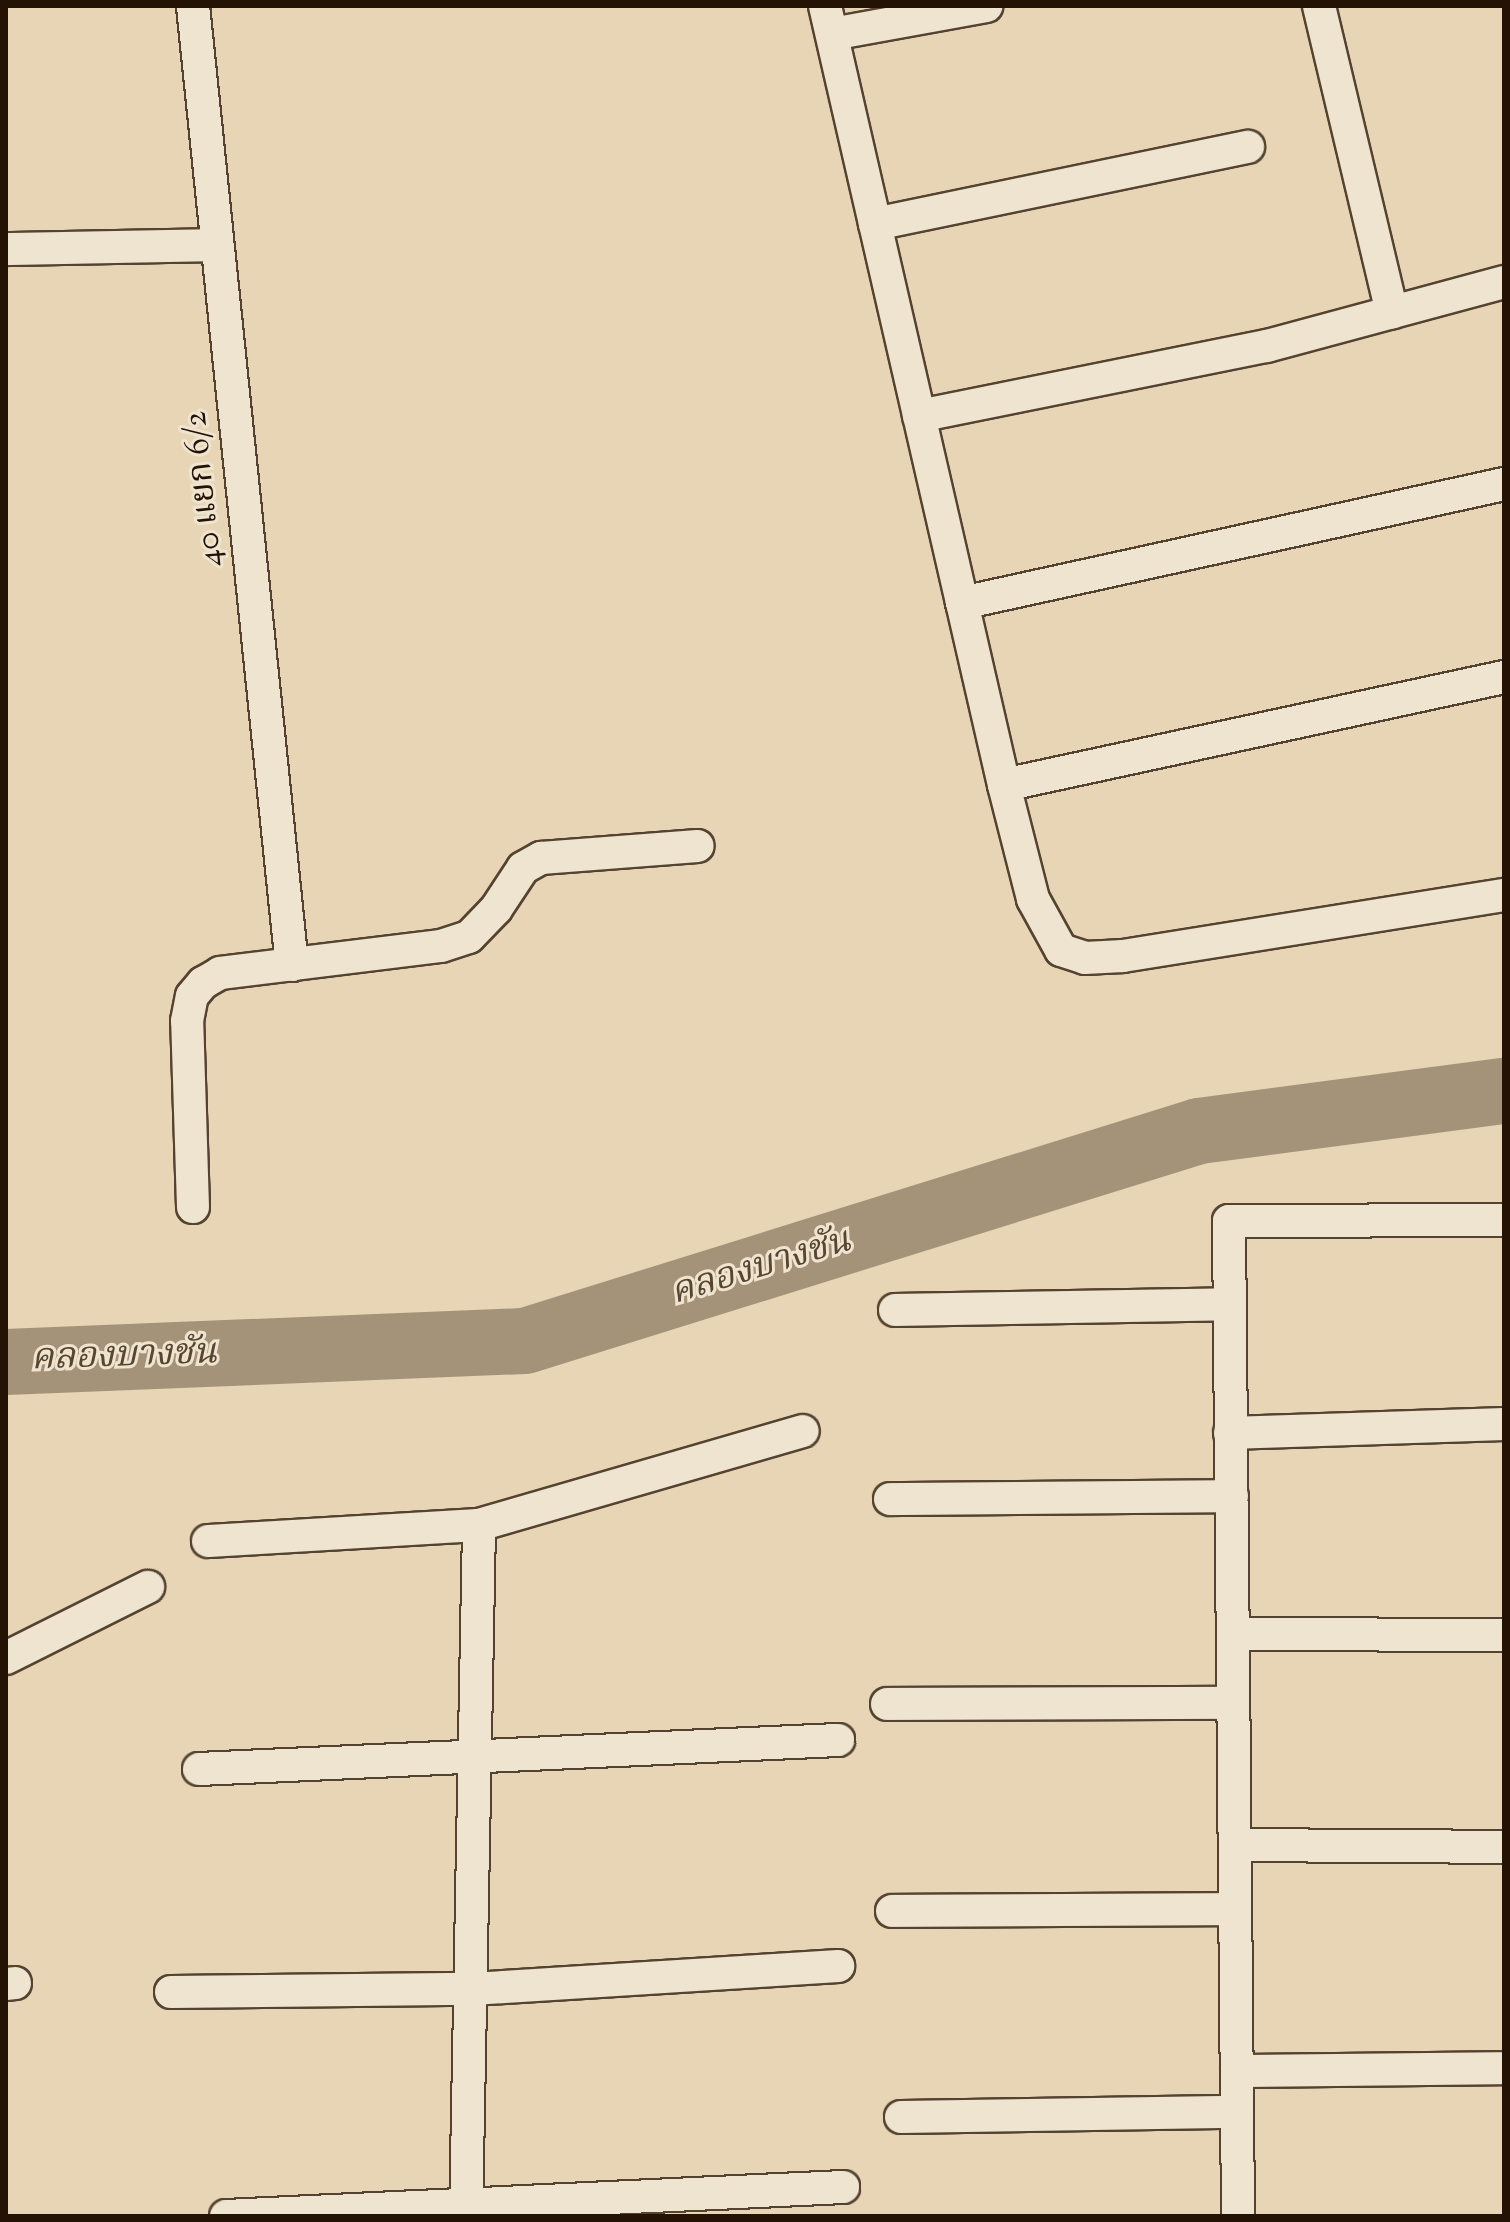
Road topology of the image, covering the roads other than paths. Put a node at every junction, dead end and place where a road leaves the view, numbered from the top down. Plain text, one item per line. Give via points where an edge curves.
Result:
1 (193, 6) edge
2 (986, 6) edge
3 (1319, 6) edge
4 (828, 20) edge
5 (1248, 147) dead end
6 (875, 224) junction
7 (217, 245) junction
8 (6, 249) edge
9 (1504, 282) edge
10 (1392, 312) junction
11 (919, 416) junction
12 (1504, 484) edge
13 (962, 603) junction
14 (1504, 677) edge
15 (1004, 785) junction
16 (698, 846) dead end
17 (1504, 895) edge
18 (292, 965) junction
19 (193, 1207) dead end
20 (1504, 1220) edge
21 (1229, 1304) junction
22 (895, 1310) dead end
23 (1504, 1424) edge
24 (803, 1431) dead end
25 (1230, 1433) junction
26 (1232, 1496) junction
27 (890, 1499) dead end
28 (479, 1525) junction
29 (208, 1541) dead end
30 (148, 1587) dead end
31 (1233, 1634) junction
32 (1504, 1635) edge
33 (6, 1658) edge
34 (1233, 1703) junction
35 (887, 1704) dead end
36 (838, 1740) dead end
37 (475, 1759) junction
38 (199, 1769) dead end
39 (1235, 1845) junction
40 (1504, 1847) edge
41 (1235, 1909) junction
42 (892, 1911) dead end
43 (838, 1966) dead end
44 (472, 1989) junction
45 (171, 1992) dead end
46 (1504, 2068) edge
47 (1237, 2071) junction
48 (1237, 2112) junction
49 (901, 2117) dead end
50 (843, 2187) dead end
51 (466, 2212) edge
52 (226, 2216) edge
53 (1238, 2216) edge

1 - 7 street, 40 แยก 6/2
2 - 4 street
3 - 10 street
4 - 6 street
5 - 6 street
6 - 11 street
7 - 8 street
7 - 18 street, 40 แยก 6/2
9 - 10 street
10 - 11 street via 1267,346
11 - 13 street
12 - 13 street
13 - 15 street
14 - 15 street
15 - 17 street via 1033,899 1049,934 1061,950 1085,958
16 - 18 street via 541,858 523,868 496,909 469,937 441,946
18 - 19 street via 220,973 192,996 187,1021
20 - 21 street via 1229,1221
21 - 22 street
21 - 25 street
23 - 25 street
24 - 28 street
25 - 26 street
26 - 27 street
26 - 31 street
28 - 29 street
28 - 37 street
30 - 33 street
31 - 32 street
31 - 34 street
34 - 35 street
34 - 39 street
36 - 37 street
37 - 38 street
37 - 44 street
39 - 40 street
39 - 41 street
41 - 42 street
41 - 47 street
43 - 44 street
44 - 45 street
44 - 51 street
46 - 47 street
47 - 48 street
48 - 49 street
48 - 53 street
50 - 51 street
51 - 52 street

